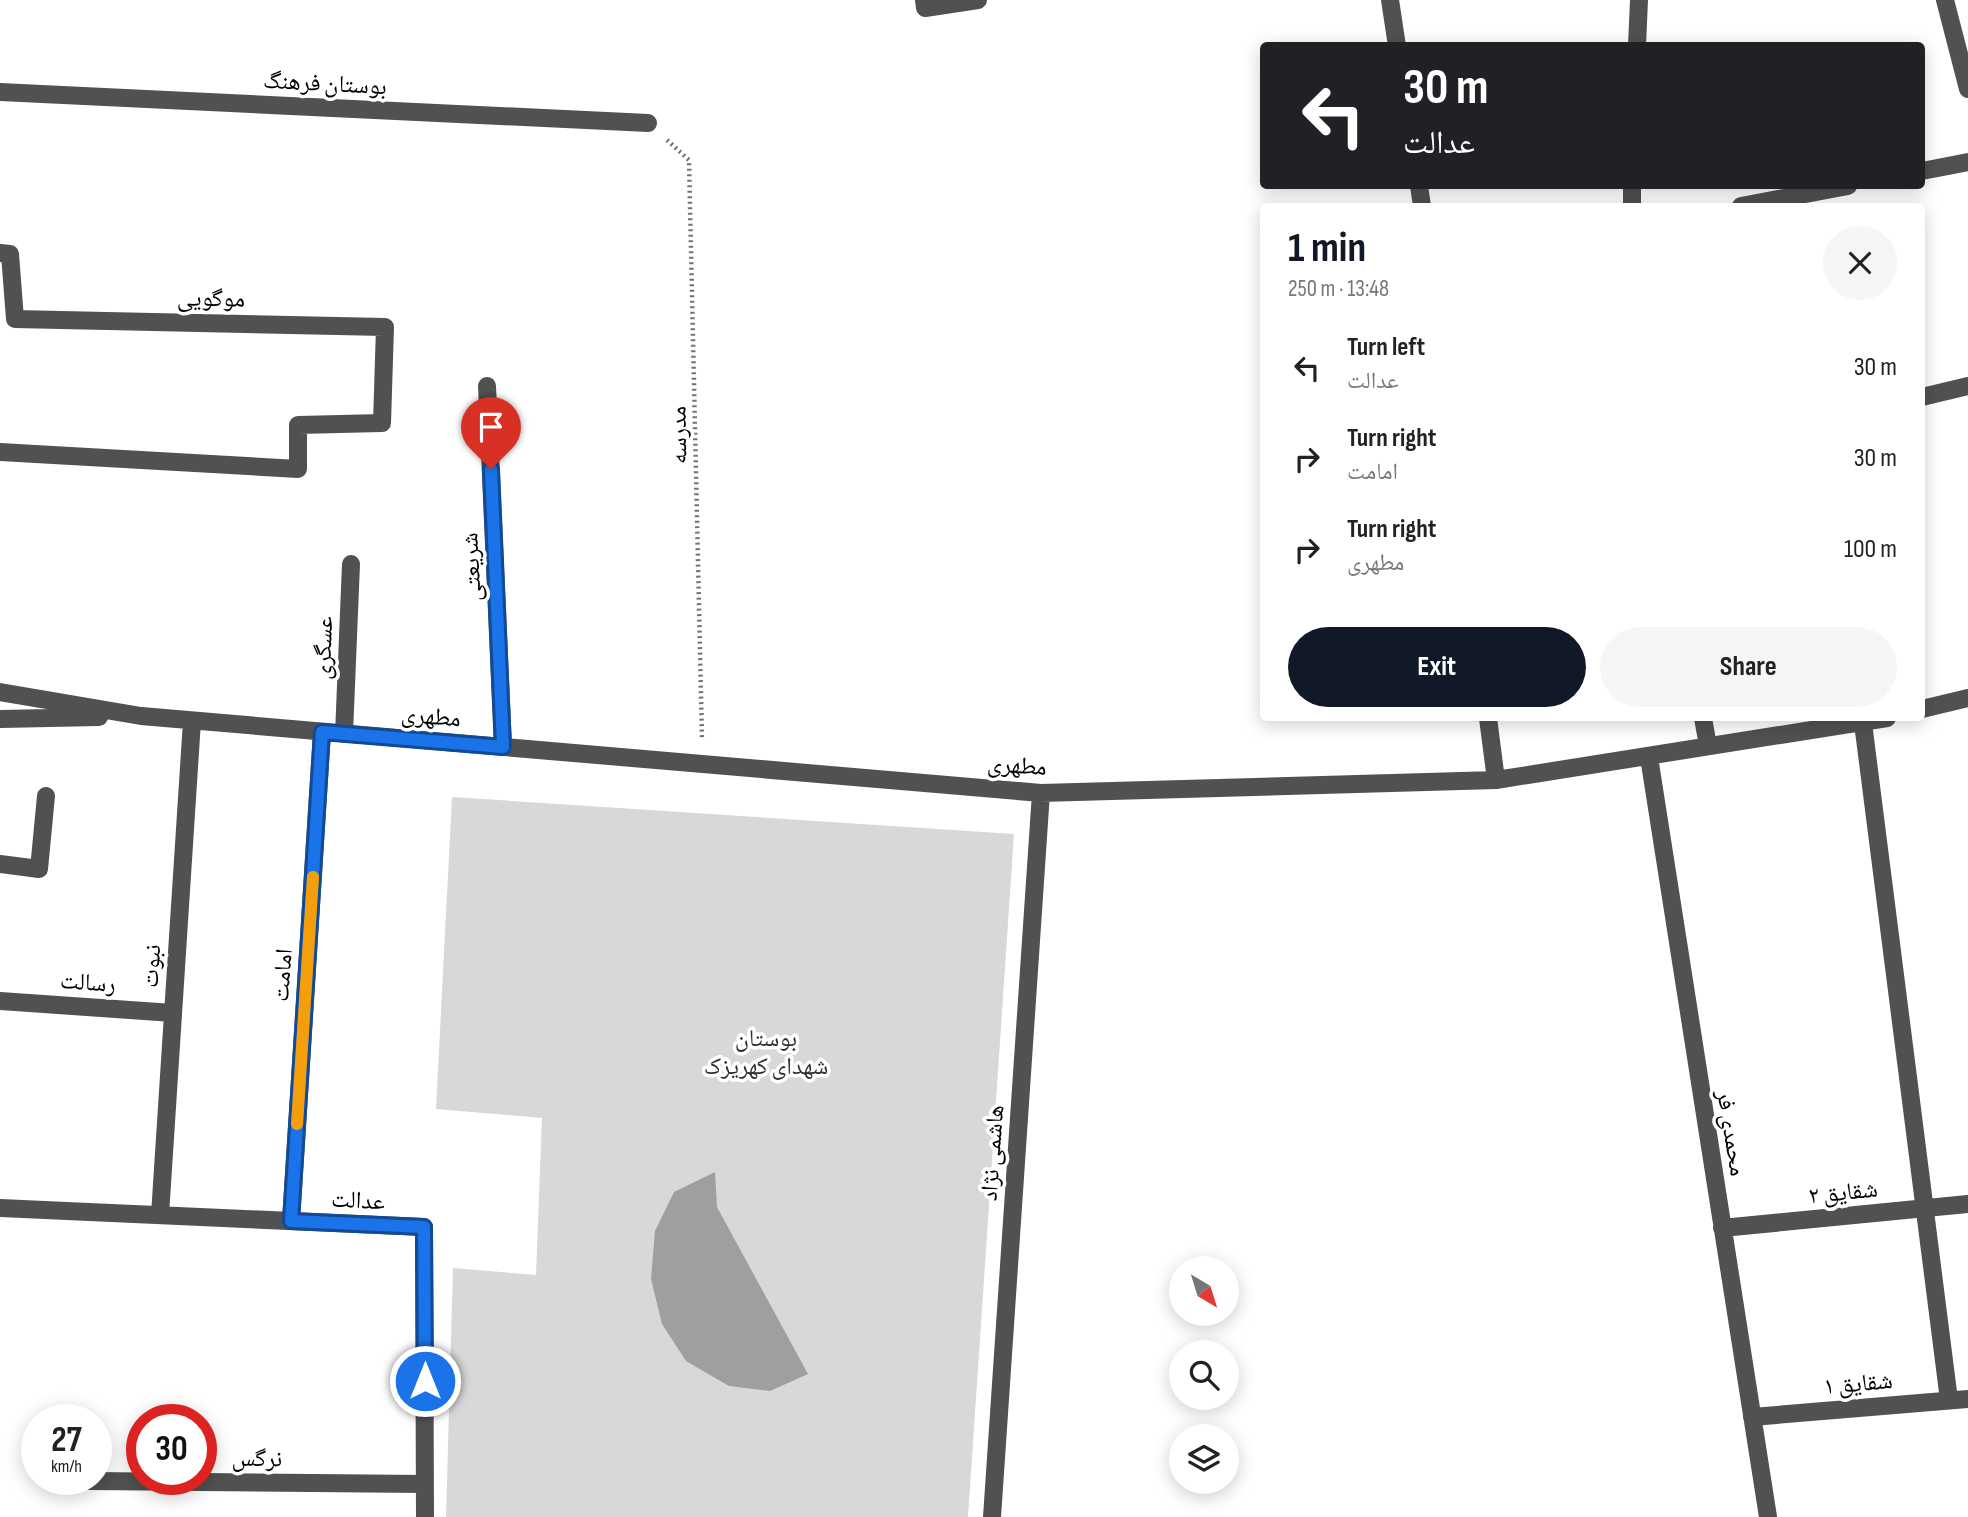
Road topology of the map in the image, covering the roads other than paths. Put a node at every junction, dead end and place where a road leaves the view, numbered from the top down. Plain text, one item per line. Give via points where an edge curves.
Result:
1 (978, 0) edge
2 (1390, 0) edge
3 (1639, 0) edge
4 (1945, 0) edge
5 (924, 4) edge
6 (1396, 42) edge
7 (1637, 42) edge
8 (1968, 89) edge
9 (0, 92) edge
10 (648, 123) road end
11 (1968, 162) edge
12 (1925, 170) edge
13 (1832, 189) edge
14 (1757, 203) edge
15 (0, 253) edge
16 (487, 386) dead end
17 (1968, 386) edge
18 (1925, 396) edge
19 (0, 452) edge
20 (351, 564) dead end
21 (0, 692) edge
22 (1968, 698) edge
23 (1925, 708) edge
24 (141, 716) junction
25 (0, 719) edge
26 (192, 721) junction
27 (1488, 721) edge
28 (1704, 721) edge
29 (1873, 721) edge
30 (1863, 723) junction
31 (322, 732) junction
32 (344, 734) junction
33 (1708, 746) junction
34 (503, 747) junction
35 (1649, 757) junction
36 (1496, 780) junction
37 (1041, 793) junction
38 (46, 796) dead end
39 (0, 864) edge
40 (0, 1000) edge
41 (173, 1013) junction
42 (1968, 1204) edge
43 (0, 1208) edge
44 (1925, 1209) junction
45 (160, 1215) junction
46 (291, 1221) junction
47 (1722, 1228) junction
48 (1968, 1399) edge
49 (1949, 1400) junction
50 (1752, 1417) junction
51 (112, 1481) edge
52 (425, 1484) junction
53 (425, 1517) edge
54 (992, 1517) edge
55 (1768, 1517) edge

1 - 5 street
2 - 6 street
3 - 7 street
4 - 8 street
9 - 10 street, بوستان فرهنگ
11 - 12 street
13 - 14 street
15 - 19 street, موگویی via 10,254 15,319 385,327 382,422 298,425 298,469
16 - 34 street, شریعتی
17 - 18 street
20 - 32 street, عسگری
21 - 24 street, مطهری
22 - 23 street
24 - 25 street, مطهری
24 - 26 street, مطهری
26 - 31 street, مطهری
26 - 41 street, نبوت
27 - 36 street
28 - 33 street
29 - 30 street, مطهری
30 - 33 street, مطهری
30 - 44 street
31 - 32 street, مطهری
31 - 46 street, امامت
32 - 34 street, مطهری
33 - 35 street, مطهری
34 - 37 street, مطهری
35 - 36 street, مطهری
35 - 47 street, محمدی فر
36 - 37 street, مطهری
37 - 54 street, هاشمی نژاد
38 - 39 street via 39,869
40 - 41 street, رسالت
41 - 45 street, نبوت
42 - 44 street, شقایق ۲
43 - 45 street, عدالت
44 - 47 street, شقایق ۲
44 - 49 street
45 - 46 street, عدالت
46 - 52 street, عدالت via 424,1227
47 - 50 street, محمدی فر
48 - 49 street, شقایق ۱
49 - 50 street, شقایق ۱
50 - 55 street, محمدی فر
51 - 52 street, نرگس
52 - 53 street, عدالت

